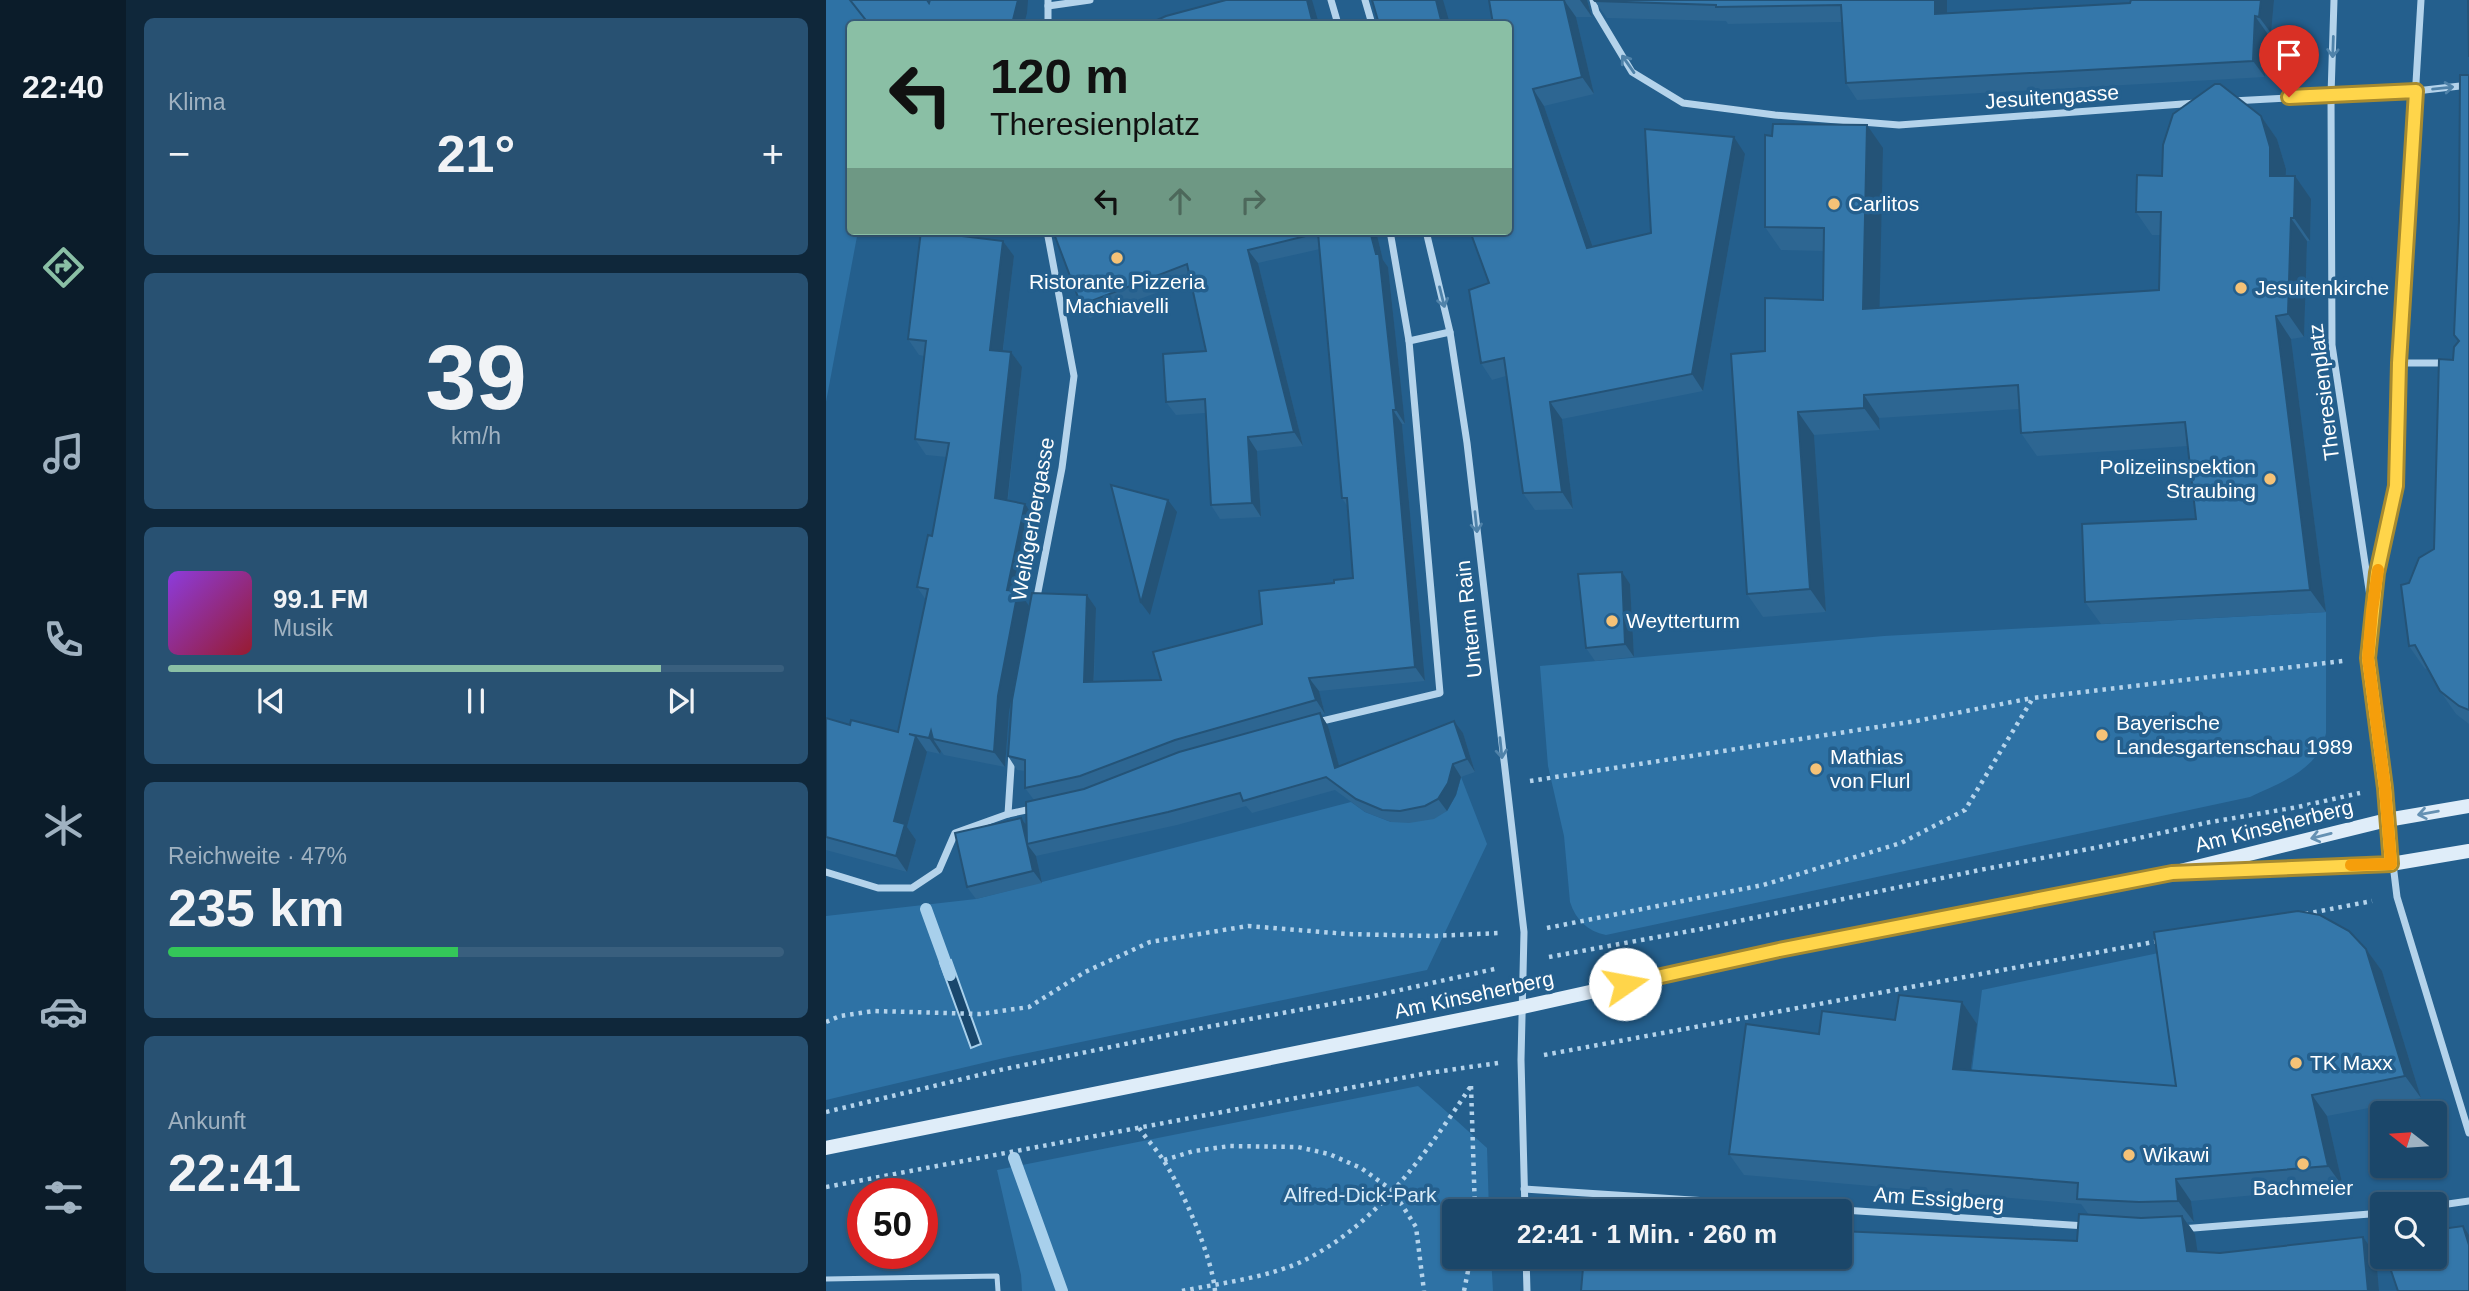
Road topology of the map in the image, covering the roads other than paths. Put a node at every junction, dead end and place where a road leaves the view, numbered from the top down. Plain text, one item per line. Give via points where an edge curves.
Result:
1 (1090, 0) edge
2 (1331, 0) edge
3 (1365, 0) edge
4 (1593, 0) edge
5 (2334, 0) edge
6 (2421, 0) edge
7 (1048, 3) edge
8 (1048, 21) edge
9 (1337, 21) edge
10 (1371, 21) edge
11 (2469, 85) edge
12 (2416, 91) junction
13 (2330, 94) junction
14 (2228, 101) edge
15 (2200, 103) edge
16 (1048, 235) edge
17 (1391, 235) edge
18 (1427, 235) edge
19 (1450, 332) junction
20 (1409, 341) junction
21 (2399, 363) junction
22 (2457, 363) edge
23 (2372, 611) junction
24 (1033, 617) edge
25 (1314, 723) edge
26 (1013, 738) edge
27 (1044, 806) edge
28 (2469, 806) edge
29 (1008, 814) junction
30 (2387, 820) junction
31 (2469, 851) edge
32 (2391, 864) junction
33 (826, 872) edge
34 (2172, 873) junction
35 (1523, 1007) junction
36 (2469, 1133) edge
37 (826, 1148) edge
38 (1524, 1189) junction
39 (1524, 1199) edge
40 (2469, 1201) edge
41 (2447, 1204) edge
42 (2370, 1214) edge
43 (2099, 1227) edge
44 (2166, 1229) edge
45 (1526, 1269) edge
46 (826, 1279) edge
47 (998, 1291) edge
48 (1527, 1291) edge

1 - 7 street
2 - 9 street
3 - 10 street
15 -> 4 street, Jesuitengasse via 1899,125 1684,103 1632,72
5 -> 13 street, Theresienplatz
6 - 12 street, Theresienplatz
7 - 8 street
12 -> 11 street
12 - 13 street
12 - 21 street, Theresienplatz
13 - 14 street
13 - 23 street, Theresienplatz via 2332,345
16 - 24 street, Weißgerbergasse via 1074,376 1062,468
17 - 20 street
18 -> 19 street, Unterm Rain
19 - 20 street
19 -> 35 street, Unterm Rain via 1524,932
20 - 25 street via 1440,693
21 - 22 street
21 - 23 street, Theresienplatz via 2396,486
23 - 30 street, Theresienplatz via 2368,658
26 - 29 street
27 - 29 street
28 -> 30 main road, Am Kinseherberg
29 - 33 street via 955,834 939,870 912,888 878,888
30 - 32 street, Theresienplatz
30 -> 34 main road, Am Kinseherberg
31 - 32 main road, Am Kinseherberg
32 - 34 main road, Am Kinseherberg
32 - 36 street, Theresienplatz
34 - 35 main road, Am Kinseherberg via 1779,950
35 - 37 main road, Am Kinseherberg
35 - 38 street, Unterm Rain
38 - 39 street, Unterm Rain
38 - 43 street, Am Essigberg
40 - 41 street
42 - 44 street
45 - 48 street
46 - 47 lane via 997,1276

